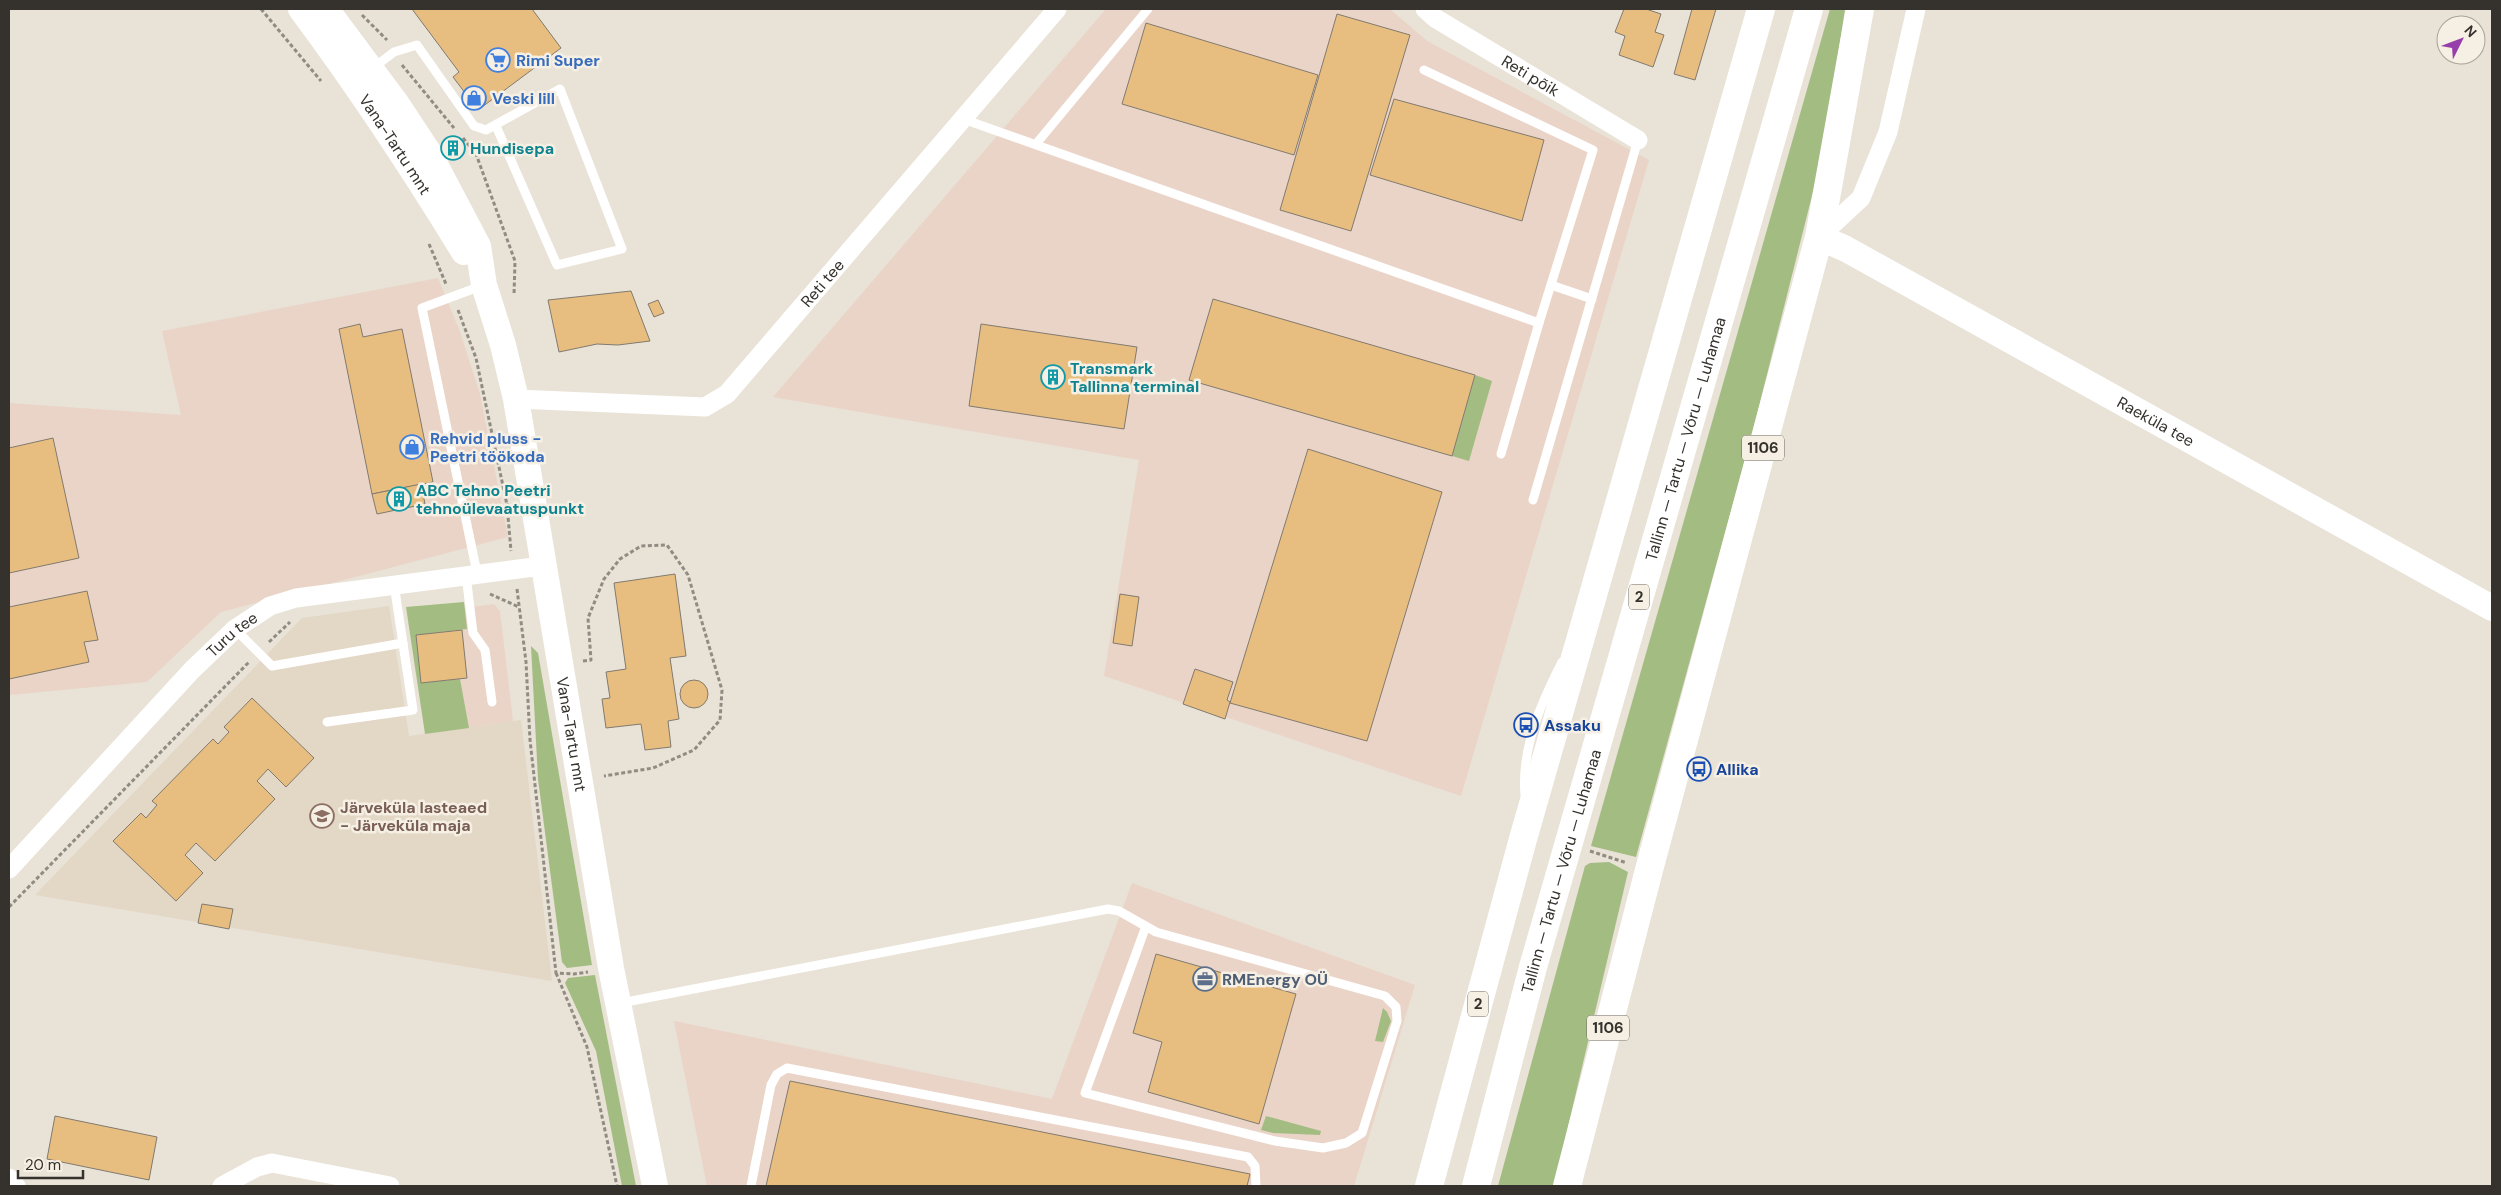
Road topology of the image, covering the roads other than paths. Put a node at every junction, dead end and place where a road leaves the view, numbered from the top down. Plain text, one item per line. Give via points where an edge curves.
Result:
1 (301, 9) edge
2 (326, 9) edge
3 (1057, 9) edge
4 (1148, 9) edge
5 (1425, 9) edge
6 (1761, 9) edge
7 (1809, 9) edge
8 (1860, 9) edge
9 (1916, 9) edge
10 (1424, 70) dead end
11 (362, 75) junction
12 (396, 103) junction
13 (963, 119) junction
14 (496, 126) junction
15 (431, 138) dead end
16 (1638, 140) joint
17 (1036, 144) junction
18 (466, 199) dead end
19 (1819, 236) junction
20 (478, 246) junction
21 (484, 285) junction
22 (1551, 285) junction
23 (1592, 299) junction
24 (1539, 322) junction
25 (516, 399) junction
26 (1501, 454) dead end
27 (1533, 500) dead end
28 (542, 566) junction
29 (472, 574) junction
30 (394, 584) junction
31 (2492, 608) edge
32 (235, 629) junction
33 (403, 643) junction
34 (492, 702) dead end
35 (327, 722) dead end
36 (9, 869) edge
37 (1146, 926) junction
38 (618, 1004) junction
39 (9, 1178) edge
40 (16, 1186) edge
41 (222, 1186) edge
42 (390, 1186) edge
43 (655, 1186) edge
44 (751, 1186) edge
45 (1256, 1186) edge
46 (1429, 1186) edge
47 (1476, 1186) edge
48 (1567, 1186) edge

1 - 11 street, Vana-Tartu mnt
2 - 11 street, Vana-Tartu mnt
3 - 13 street, Reti tee
4 - 17 lane
5 - 16 street, Reti põik
6 - 46 highway, 2 via 1528,823
7 - 47 highway, Tallinn — Tartu — Võru — Luhamaa / 2 via 1533,967
8 - 19 highway, 1106
9 - 19 street via 1888,132 1862,198
10 - 22 lane via 1593,150
11 - 12 street, Vana-Tartu mnt
11 - 14 lane via 394,52 417,45 474,126 486,130
11 - 21 street, Vana-Tartu mnt via 402,151
12 - 15 lane
12 - 20 street, Vana-Tartu mnt via 433,160
13 - 17 lane
13 - 25 street, Reti tee via 727,394 705,406
14 - 14 lane via 560,89 622,249 557,265
16 - 23 lane
17 - 24 lane
18 - 20 lane
19 - 31 street, Raeküla tee
19 - 48 highway, 1106
20 - 21 street, Vana-Tartu mnt
21 - 25 street, Vana-Tartu mnt
21 - 29 lane via 422,308
22 - 23 lane
22 - 24 lane
23 - 27 lane
24 - 26 lane
25 - 28 street, Vana-Tartu mnt
28 - 29 street, Turu tee
28 - 38 street, Vana-Tartu mnt
29 - 30 street, Turu tee
29 - 34 lane via 468,594 473,634 485,650
30 - 32 street, Turu tee via 296,598 270,606
30 - 33 lane
32 - 33 lane via 272,666
32 - 36 street, Turu tee via 192,670
33 - 35 lane via 413,710
37 - 37 lane via 1156,932 1385,996 1391,1001 1396,1007 1397,1021 1362,1133 1346,1144 1323,1148 1275,1141 1085,1093
37 - 38 lane via 1120,911 1108,909
38 - 43 street, Vana-Tartu mnt
39 - 40 street
41 - 42 street via 257,1167 272,1163
44 - 45 lane via 771,1085 777,1074 787,1068 1248,1158 1255,1166

